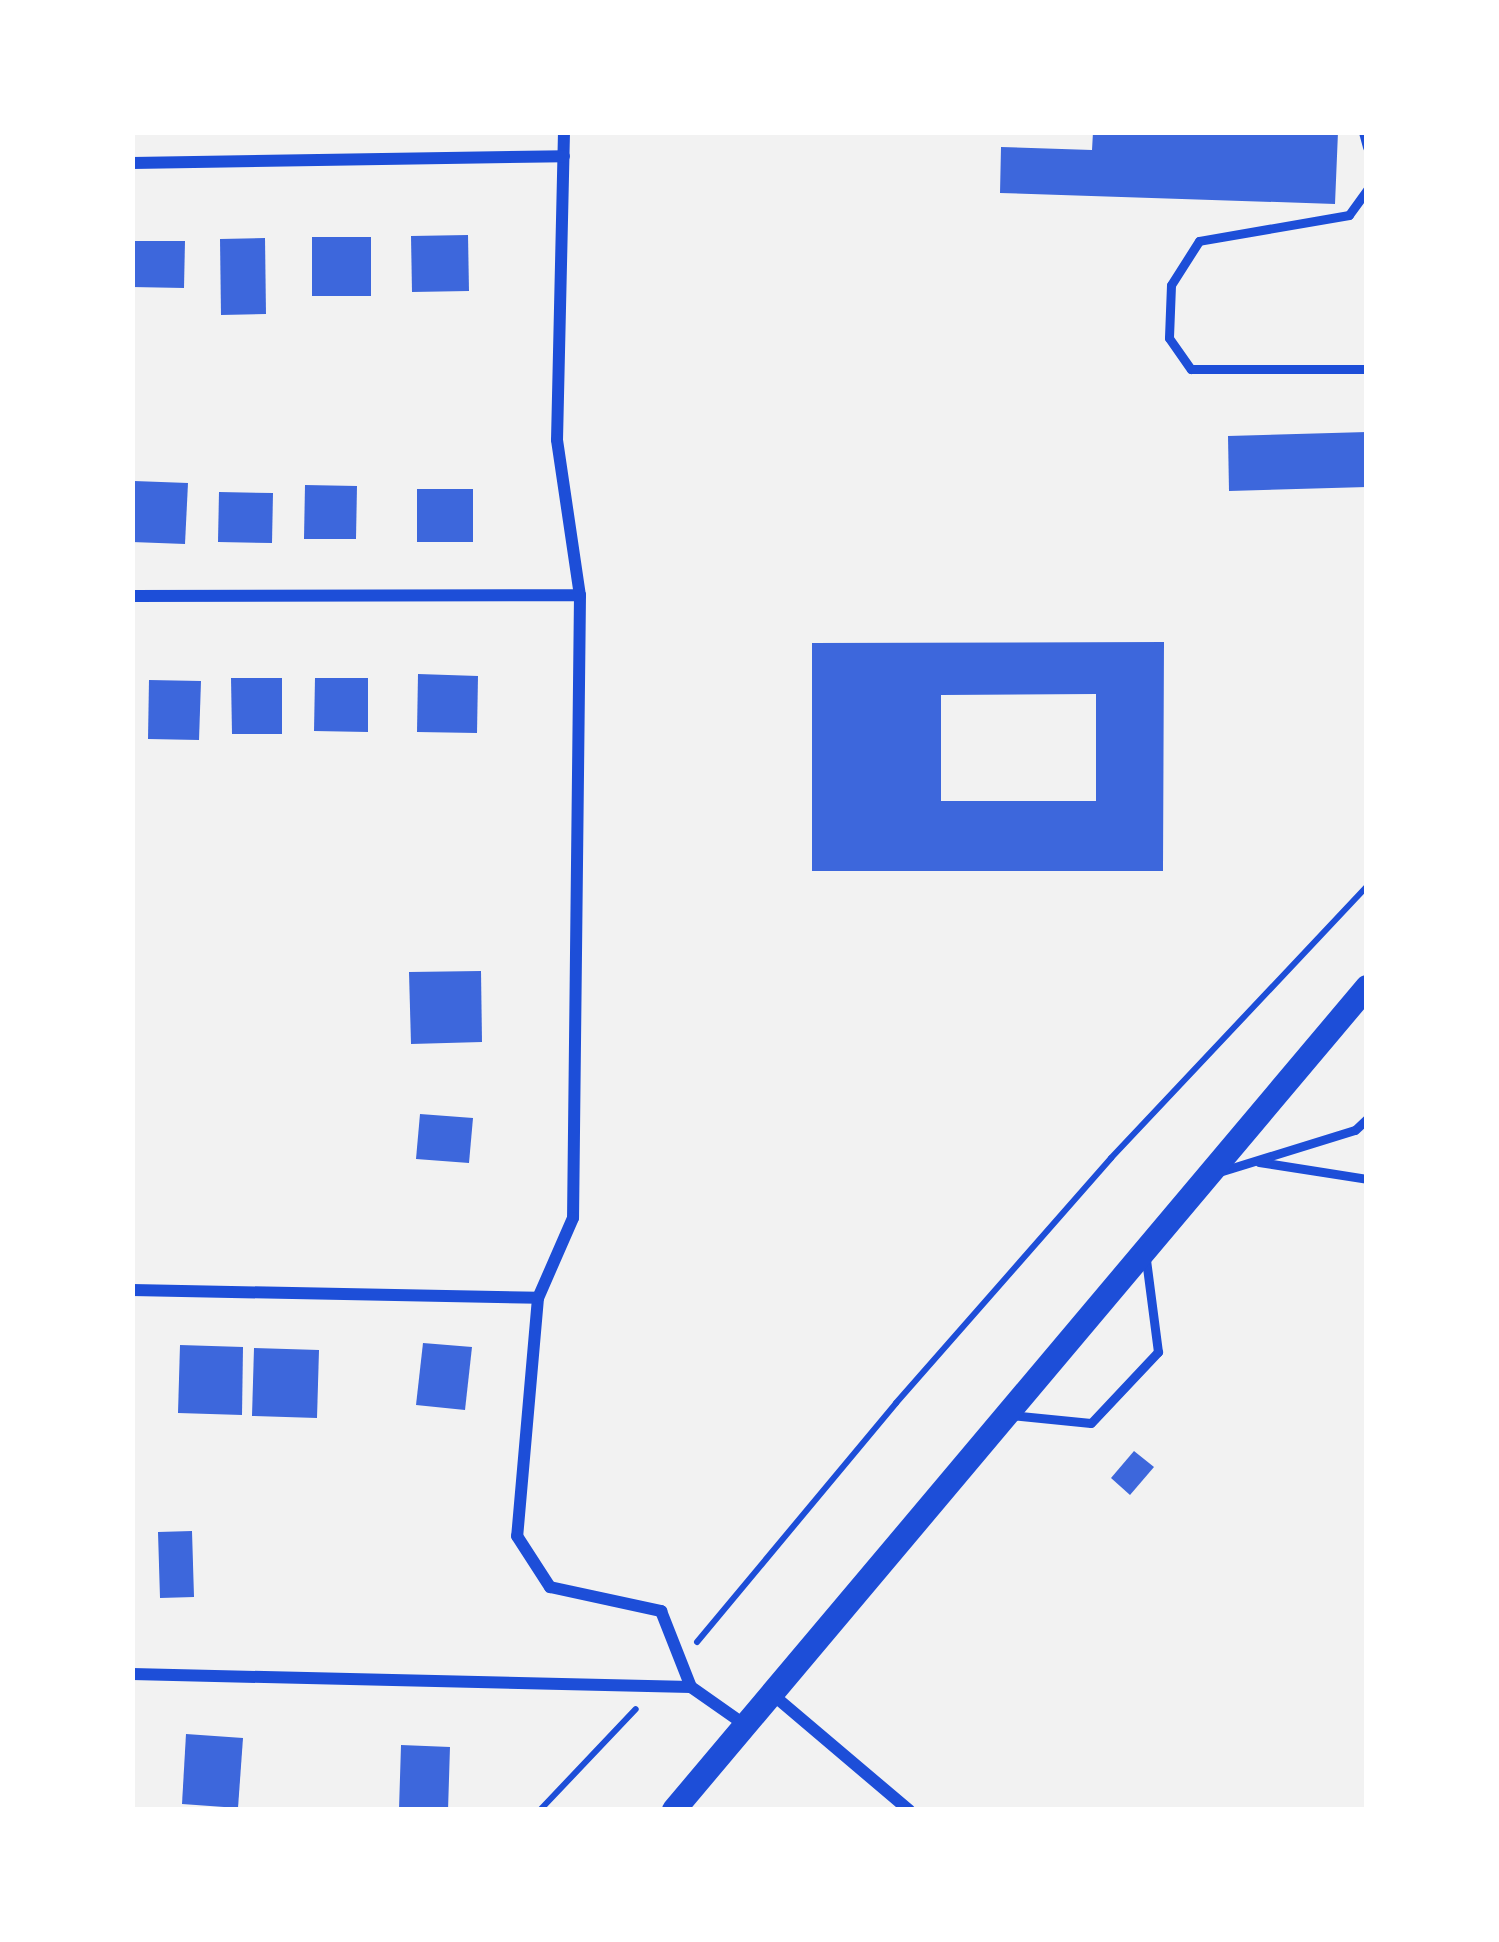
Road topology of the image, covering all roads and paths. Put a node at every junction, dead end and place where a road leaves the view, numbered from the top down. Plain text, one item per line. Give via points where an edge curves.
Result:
1 (563, 132) edge
2 (1363, 132) edge
3 (1367, 147) edge
4 (564, 157) junction
5 (132, 163) edge
6 (1367, 190) edge
7 (1367, 369) edge
8 (580, 595) junction
9 (132, 596) edge
10 (1367, 886) edge
11 (1367, 987) edge
12 (1367, 1119) edge
13 (1253, 1161) junction
14 (1208, 1175) junction
15 (1367, 1179) edge
16 (1145, 1251) junction
17 (132, 1290) edge
18 (538, 1298) junction
19 (1006, 1414) junction
20 (681, 1662) junction
21 (132, 1674) edge
22 (658, 1686) junction
23 (691, 1687) junction
24 (772, 1693) junction
25 (745, 1725) junction
26 (540, 1810) edge
27 (674, 1810) edge
28 (909, 1810) edge

1 - 4 street
2 - 3 lane
4 - 5 street
4 - 8 street via 557,440
6 - 7 lane via 1348,215 1199,241 1171,285 1169,338 1191,369
8 - 9 street
8 - 18 street via 572,1218
10 - 20 path via 1112,1158
11 - 14 main road
12 - 13 lane via 1355,1130
13 - 14 lane
13 - 15 lane
14 - 16 main road
16 - 19 main road
16 - 19 lane via 1157,1352 1090,1424
17 - 18 street
18 - 20 street via 517,1536 550,1587 661,1612
19 - 24 main road
20 - 23 street
21 - 22 street
22 - 23 street
22 - 26 path
23 - 25 street
24 - 25 main road
24 - 28 street
25 - 27 main road

